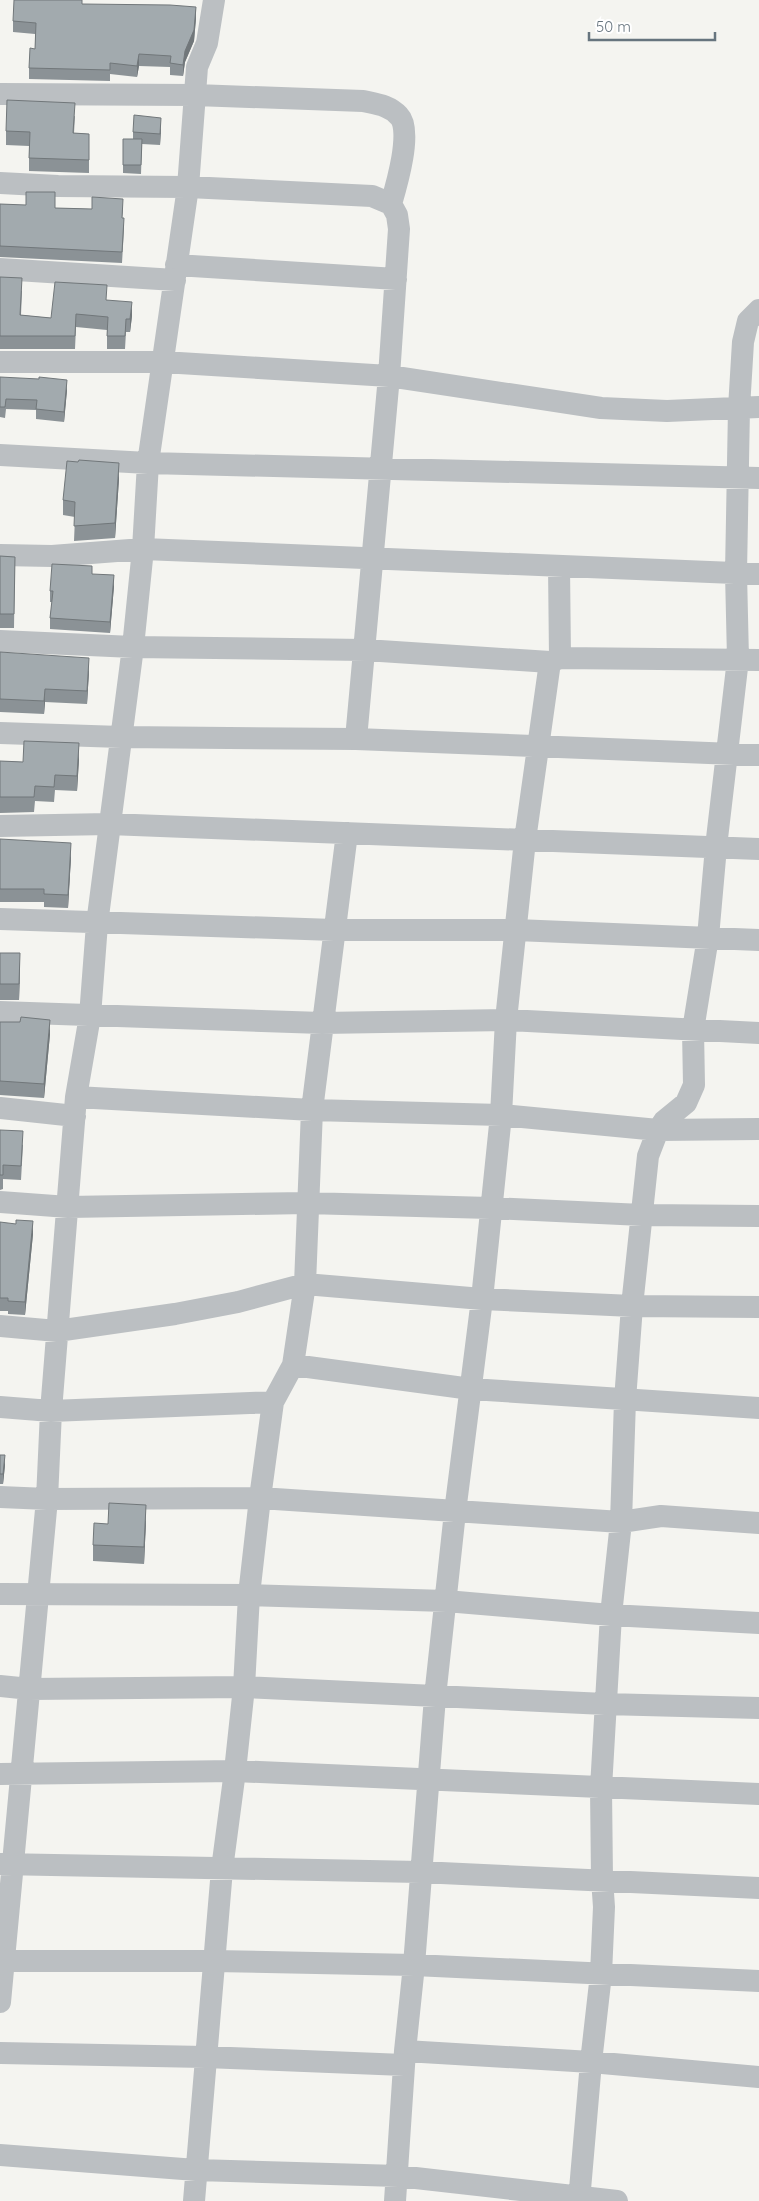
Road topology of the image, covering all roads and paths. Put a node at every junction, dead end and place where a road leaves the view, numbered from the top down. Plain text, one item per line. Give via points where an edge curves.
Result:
1 (214, 0) edge
2 (0, 94) edge
3 (195, 95) junction
4 (0, 183) edge
5 (188, 188) junction
6 (391, 204) junction
7 (0, 269) edge
8 (176, 272) junction
9 (396, 279) junction
10 (759, 310) edge
11 (0, 362) edge
12 (163, 362) junction
13 (389, 376) junction
14 (749, 407) edge
15 (0, 455) edge
16 (148, 463) junction
17 (380, 469) junction
18 (749, 477) edge
19 (143, 549) junction
20 (0, 555) edge
21 (373, 560) junction
22 (559, 566) junction
23 (736, 573) junction
24 (759, 574) edge
25 (0, 642) edge
26 (133, 647) junction
27 (365, 650) junction
28 (555, 660) junction
29 (748, 660) edge
30 (0, 733) edge
31 (122, 737) junction
32 (356, 739) junction
33 (537, 748) junction
34 (727, 754) junction
35 (759, 755) edge
36 (109, 824) junction
37 (0, 826) edge
38 (347, 832) junction
39 (525, 840) junction
40 (716, 847) junction
41 (759, 849) edge
42 (0, 919) edge
43 (97, 924) junction
44 (334, 930) junction
45 (516, 930) junction
46 (708, 937) junction
47 (759, 940) edge
48 (0, 1012) edge
49 (90, 1016) junction
50 (506, 1020) junction
51 (322, 1023) junction
52 (693, 1030) junction
53 (759, 1033) edge
54 (76, 1106) junction
55 (0, 1108) edge
56 (312, 1110) junction
57 (501, 1115) junction
58 (759, 1129) edge
59 (658, 1130) junction
60 (0, 1202) edge
61 (306, 1203) junction
62 (68, 1207) junction
63 (490, 1208) junction
64 (642, 1214) junction
65 (759, 1216) edge
66 (305, 1284) junction
67 (482, 1299) junction
68 (632, 1306) junction
69 (759, 1307) edge
70 (0, 1326) edge
71 (57, 1331) junction
72 (293, 1365) junction
73 (471, 1389) junction
74 (625, 1400) junction
75 (273, 1402) junction
76 (0, 1407) edge
77 (759, 1408) edge
78 (52, 1411) junction
79 (0, 1496) edge
80 (260, 1498) junction
81 (47, 1499) junction
82 (454, 1512) junction
83 (621, 1522) junction
84 (759, 1523) edge
85 (0, 1594) edge
86 (38, 1595) junction
87 (249, 1595) junction
88 (446, 1601) junction
89 (612, 1615) junction
90 (759, 1623) edge
91 (0, 1686) edge
92 (244, 1687) junction
93 (30, 1688) junction
94 (436, 1697) junction
95 (605, 1704) junction
96 (759, 1708) edge
97 (235, 1772) junction
98 (11, 1775) edge
99 (428, 1779) junction
100 (601, 1788) junction
101 (759, 1794) edge
102 (6, 1864) edge
103 (222, 1869) junction
104 (420, 1872) junction
105 (602, 1879) junction
106 (759, 1888) edge
107 (2, 1961) edge
108 (214, 1961) junction
109 (414, 1965) junction
110 (601, 1974) junction
111 (759, 1981) edge
112 (0, 2002) edge
113 (0, 2053) edge
114 (205, 2057) junction
115 (404, 2058) junction
116 (591, 2062) junction
117 (759, 2077) edge
118 (0, 2155) edge
119 (196, 2170) junction
120 (398, 2176) junction
121 (580, 2199) edge
122 (194, 2201) edge
123 (395, 2201) edge
124 (617, 2201) edge

1 - 3 street via 207,43 197,67
2 - 3 street
3 - 5 street
3 - 6 street via 363,102 387,106 401,117 404,131 400,174
4 - 5 street
5 - 6 street via 372,196
5 - 8 street
6 - 9 street via 399,229
7 - 8 street
8 - 9 street
8 - 12 street
9 - 13 street
10 - 14 street via 745,328
11 - 12 street
12 - 13 street
12 - 16 street
13 - 14 street via 601,408 667,411
13 - 17 street
14 - 18 street
15 - 16 street
16 - 17 street
16 - 19 street
17 - 18 street
17 - 21 street
18 - 23 street
19 - 20 street via 52,556
19 - 21 street
19 - 26 street
21 - 22 street
21 - 27 street
22 - 23 street
22 - 28 street
23 - 24 street
23 - 29 street
25 - 26 street
26 - 27 street
26 - 31 street
27 - 28 street
27 - 32 street
28 - 29 street
28 - 33 street
29 - 34 street
30 - 31 street
31 - 32 street
31 - 36 street
32 - 33 street
33 - 34 street
33 - 39 street
34 - 35 street
34 - 40 street
36 - 37 street
36 - 38 street
36 - 43 street
38 - 39 street
38 - 44 street
39 - 40 street
39 - 45 street
40 - 41 street
40 - 46 street
42 - 43 street
43 - 44 street
43 - 49 street
44 - 45 street
44 - 51 street
45 - 46 street
45 - 50 street
46 - 47 street
46 - 52 street
48 - 49 street
49 - 51 street
49 - 54 street
50 - 51 street
50 - 52 street
50 - 57 street
51 - 56 street
52 - 53 street
52 - 59 street via 694,1085 686,1103
54 - 55 street
54 - 56 street
54 - 62 street
56 - 57 street
56 - 61 street
57 - 59 street
57 - 63 street
58 - 59 street
59 - 64 street via 648,1156
60 - 62 street
61 - 62 street
61 - 63 street
61 - 66 street
62 - 71 street
63 - 64 street
63 - 67 street
64 - 65 street
64 - 68 street
66 - 67 street
66 - 71 street via 193,1311
66 - 72 street
67 - 68 street
67 - 73 street
68 - 69 street
68 - 74 street
70 - 71 street
71 - 78 street
72 - 73 street
72 - 75 street
73 - 74 street
73 - 82 street
74 - 77 street
74 - 83 street
75 - 78 street
75 - 80 street
76 - 78 street
78 - 81 street
79 - 81 street
80 - 81 street
80 - 82 street
80 - 87 street
81 - 86 street
82 - 83 street
82 - 88 street
83 - 84 street via 661,1516
83 - 89 street
85 - 86 street
86 - 87 street
86 - 93 street
87 - 88 street
87 - 92 street
88 - 89 street
88 - 94 street
89 - 90 street
89 - 95 street
91 - 93 street
92 - 93 street
92 - 94 street
92 - 97 street
93 - 98 street
94 - 95 street
94 - 99 street
95 - 96 street
95 - 100 street
97 - 98 street
97 - 99 street
97 - 103 street
98 - 102 street
99 - 100 street
99 - 104 street
100 - 101 street
100 - 105 street
102 - 103 street
102 - 107 street
103 - 104 street
103 - 108 street
104 - 105 street
104 - 109 street
105 - 106 street
105 - 110 street
107 - 108 street
107 - 112 street
108 - 109 street
108 - 114 street
109 - 110 street
109 - 115 street
110 - 111 street
110 - 116 street
113 - 114 street
114 - 115 street
114 - 119 street
115 - 116 street
115 - 120 street
116 - 117 street
116 - 121 street
118 - 119 street
119 - 120 street
119 - 122 street
120 - 121 street
120 - 123 street
121 - 124 street

